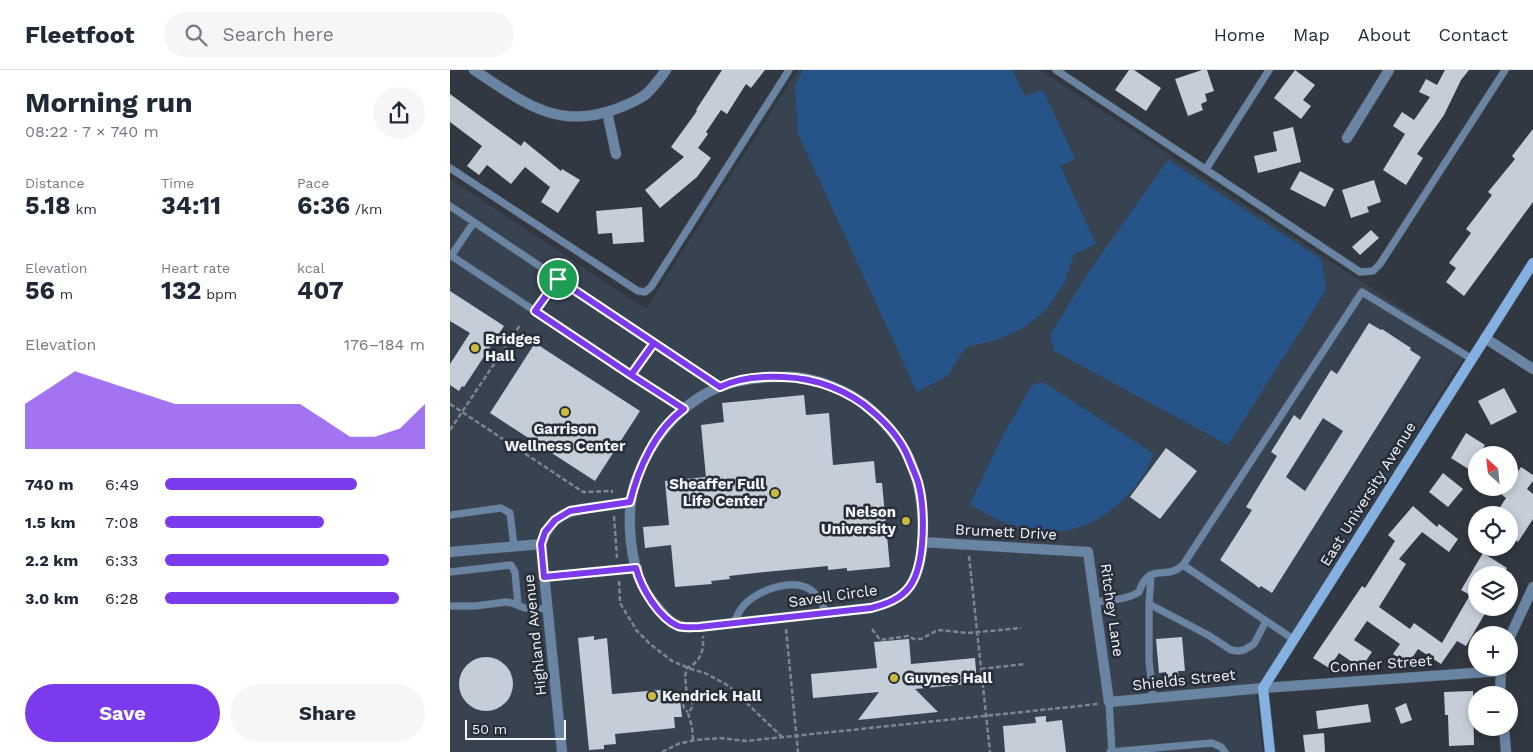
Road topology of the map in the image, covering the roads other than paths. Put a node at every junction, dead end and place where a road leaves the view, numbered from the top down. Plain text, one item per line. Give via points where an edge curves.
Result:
1 (474, 70) edge
2 (666, 70) edge
3 (789, 70) edge
4 (1056, 70) edge
5 (1269, 70) edge
6 (1389, 70) edge
7 (1505, 70) edge
8 (607, 112) junction
9 (1347, 138) dead end
10 (616, 154) dead end
11 (450, 168) edge
12 (1206, 169) junction
13 (450, 206) edge
14 (474, 222) junction
15 (451, 256) edge
16 (1533, 262) edge
17 (558, 279) junction
18 (535, 311) junction
19 (1485, 338) junction
20 (654, 343) junction
21 (1472, 359) junction
22 (1533, 369) edge
23 (631, 375) junction
24 (720, 387) junction
25 (684, 409) junction
26 (630, 502) junction
27 (450, 515) edge
28 (922, 542) junction
29 (541, 544) junction
30 (514, 546) junction
31 (450, 552) edge
32 (1088, 552) joint
33 (1183, 565) junction
34 (636, 568) junction
35 (450, 572) edge
36 (1151, 575) junction
37 (544, 577) junction
38 (1533, 588) edge
39 (1095, 602) junction
40 (1149, 604) junction
41 (518, 605) junction
42 (450, 606) edge
43 (548, 609) junction
44 (827, 613) junction
45 (1266, 621) junction
46 (734, 623) junction
47 (1515, 626) edge
48 (1293, 639) junction
49 (1468, 672) edge
50 (1263, 688) junction
51 (1153, 698) junction
52 (1109, 702) junction
53 (1505, 736) edge
54 (562, 752) edge
55 (1111, 752) edge
56 (1225, 752) edge
57 (1270, 752) edge
58 (1506, 752) edge

1 - 8 street via 527,104 556,115 576,118
2 - 8 street via 646,96
3 - 11 lane via 652,287 645,292 638,291
4 - 12 lane
5 - 12 lane
6 - 9 street
7 - 12 lane via 1373,271 1360,272
8 - 10 street
13 - 14 lane
14 - 15 lane
14 - 17 lane
15 - 18 lane
16 - 19 street, East University Avenue
17 - 18 lane
17 - 20 lane
18 - 23 lane
19 - 21 street, East University Avenue
19 - 22 street
20 - 23 lane
20 - 24 lane
21 - 33 lane via 1362,292
21 - 48 street, East University Avenue
23 - 25 lane
24 - 25 street, Savell Circle
24 - 28 street, Savell Circle via 750,378 802,378 828,385 872,411 892,431 918,482 922,502
25 - 26 street, Savell Circle via 661,433 648,455 635,481
26 - 29 street via 570,511 555,520 545,532
26 - 34 street, Savell Circle via 630,532
27 - 30 lane via 501,508 510,513
28 - 32 street, Brumett Drive
28 - 44 street, Savell Circle via 910,586 900,596 871,608
29 - 30 street
29 - 37 street, Highland Avenue
30 - 31 street
32 - 39 street, Ritchey Lane
33 - 36 lane via 1176,571
33 - 45 lane
34 - 37 street
34 - 46 street, Savell Circle via 649,598 667,619 679,626
35 - 41 lane via 511,565 515,572
36 - 39 lane via 1144,579 1135,594
36 - 40 lane
37 - 43 street, Highland Avenue
38 - 47 street
39 - 52 street, Ritchey Lane
40 - 45 lane via 1231,650 1244,650 1254,644
40 - 51 lane
41 - 42 lane via 506,602
41 - 43 lane
43 - 54 street, Highland Avenue
44 - 46 street, Savell Circle
44 - 46 lane via 811,590 790,585 757,595 741,608
45 - 48 lane
48 - 50 street, East University Avenue
49 - 50 street, Conner Street
50 - 51 street, Shields Street
50 - 57 street
51 - 52 street, Shields Street
52 - 55 lane
53 - 58 street
55 - 56 lane via 1212,743

